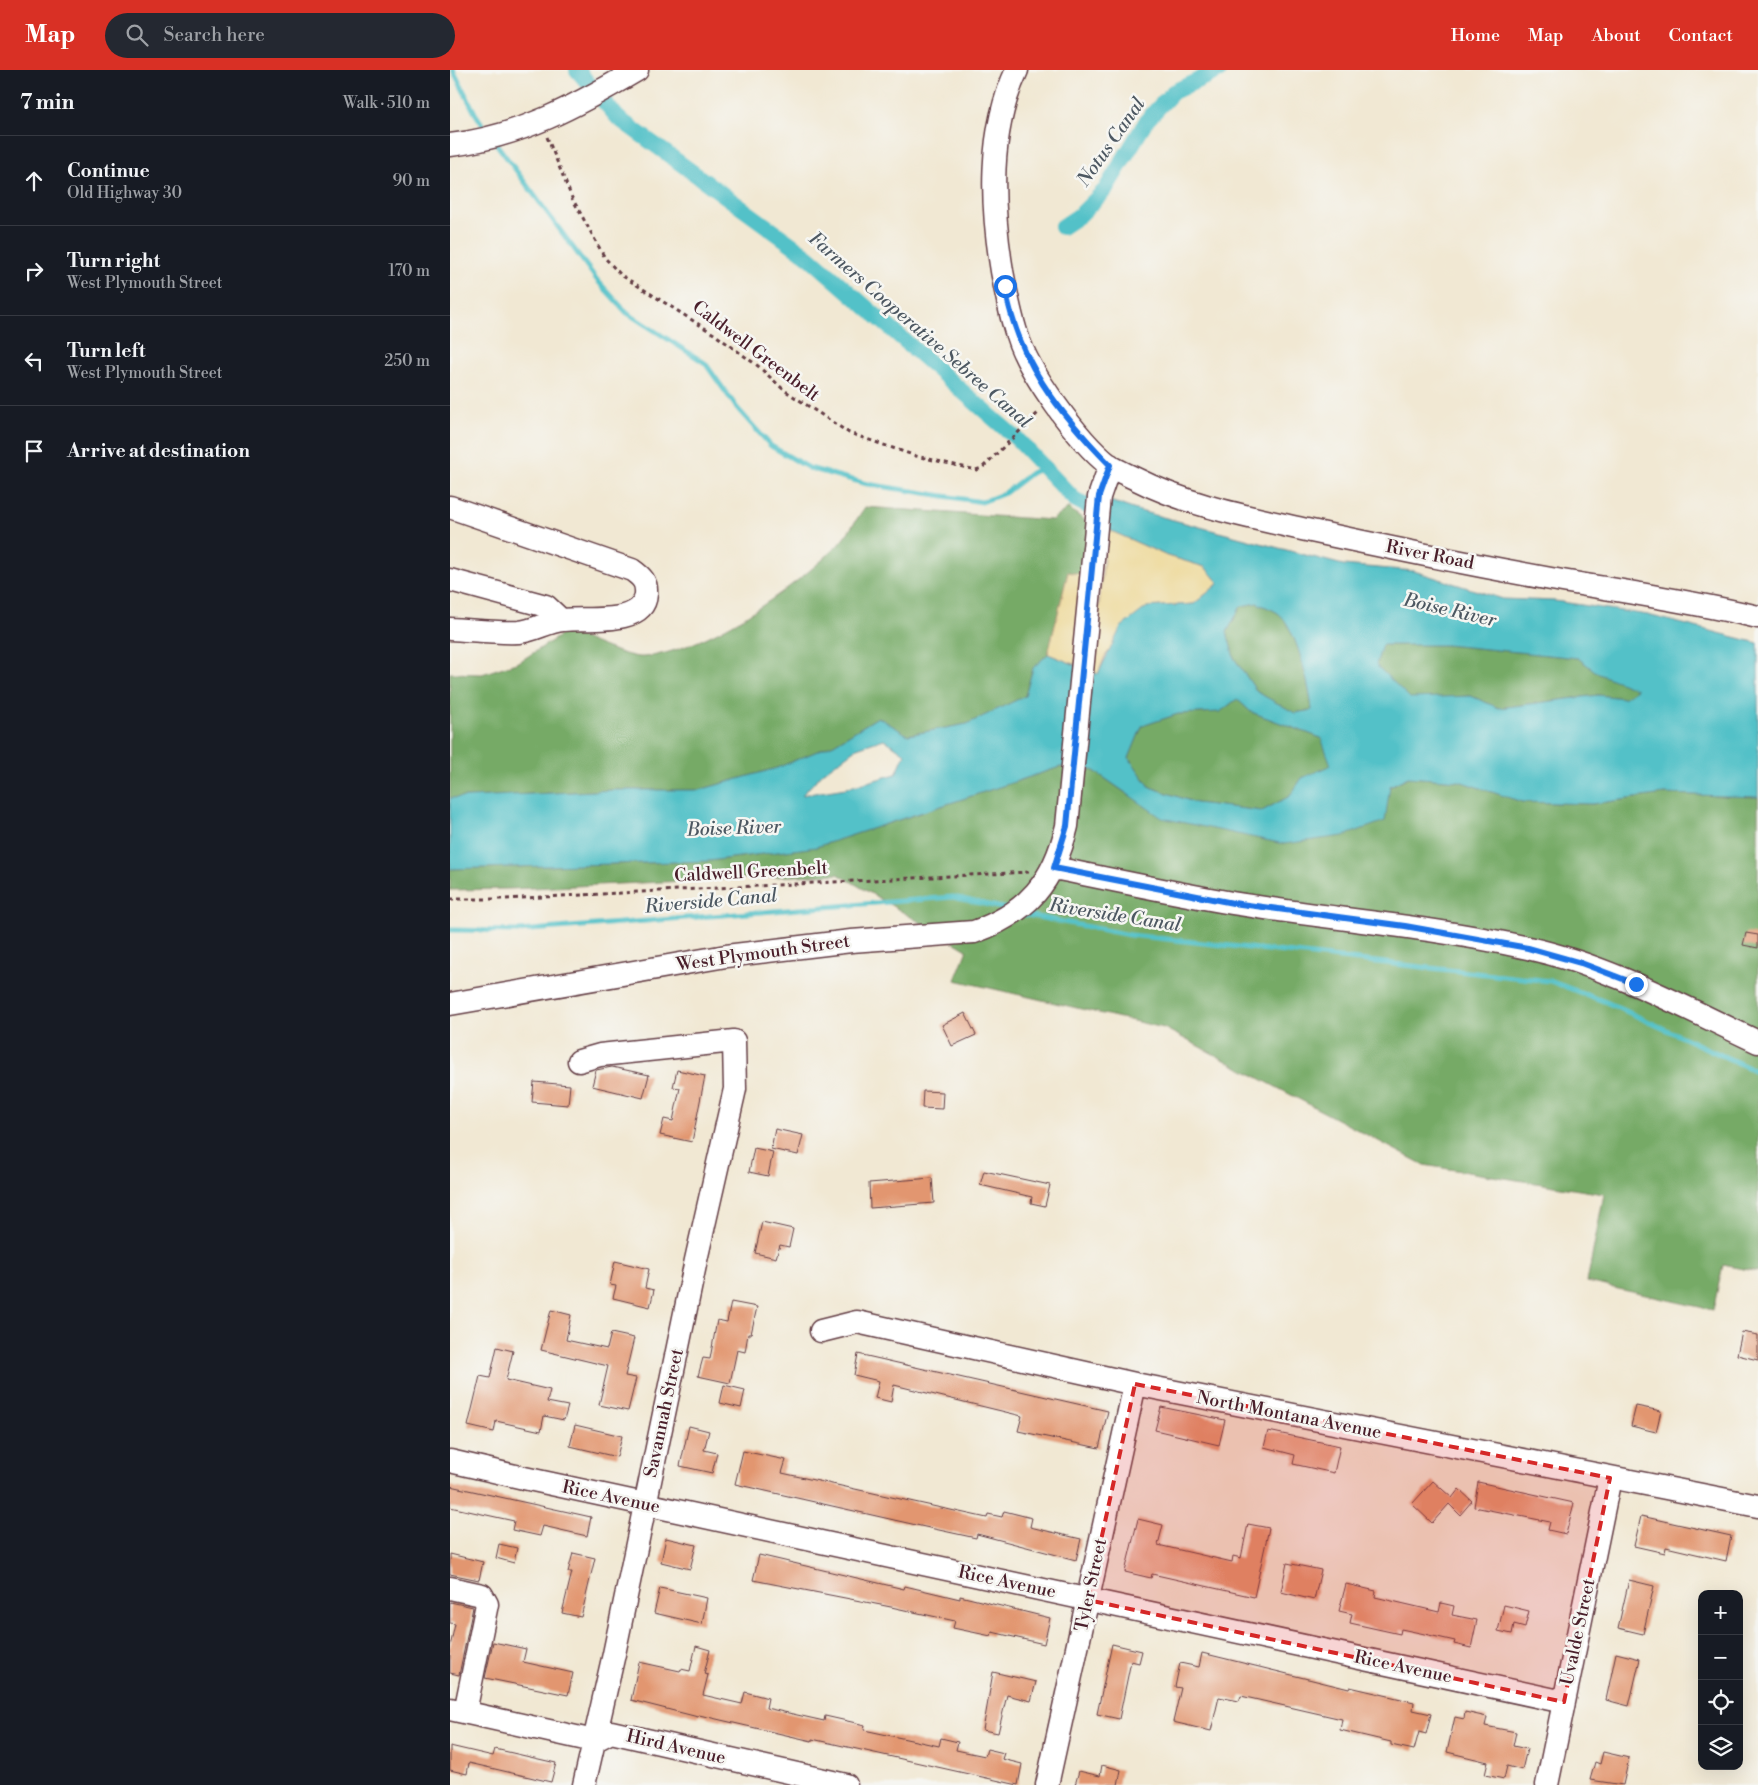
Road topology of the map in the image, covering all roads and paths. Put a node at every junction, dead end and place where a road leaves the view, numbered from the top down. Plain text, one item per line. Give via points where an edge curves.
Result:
1 (637, 70) edge
2 (1017, 70) edge
3 (540, 123) junction
4 (450, 145) edge
5 (1028, 423) dead end
6 (1110, 465) junction
7 (450, 507) edge
8 (450, 580) edge
9 (1758, 617) edge
10 (561, 620) junction
11 (450, 629) edge
12 (1054, 868) junction
13 (450, 899) edge
14 (450, 1004) edge
15 (1758, 1042) edge
16 (579, 1061) dead end
17 (822, 1331) dead end
18 (1135, 1384) junction
19 (450, 1461) edge
20 (1610, 1478) junction
21 (645, 1504) junction
22 (1758, 1506) edge
23 (450, 1588) edge
24 (1088, 1600) junction
25 (1564, 1702) junction
26 (457, 1710) edge
27 (594, 1741) junction
28 (584, 1785) edge
29 (846, 1785) edge
30 (1047, 1785) edge
31 (1547, 1785) edge

1 - 3 street
2 - 6 street via 1002,108 994,175 996,231 1006,293 1017,338 1033,370 1063,413
3 - 4 street via 494,138
3 - 5 path, Caldwell Greenbelt via 572,198 605,258 621,275 714,334 784,390 849,433 916,456 976,470 982,468
6 - 9 street, River Road via 1181,499 1210,508 1379,546
6 - 12 street, West Plymouth Street via 1099,496 1067,826
7 - 10 street via 632,570 642,577 647,586 646,598 629,616
8 - 10 street via 546,606
10 - 11 street via 520,632
12 - 13 path, Caldwell Greenbelt via 956,877
12 - 14 street, West Plymouth Street via 1040,890 1014,913 974,932 852,941 734,955
12 - 15 street via 1233,903 1405,926 1528,948 1581,963 1636,984
16 - 21 street, Savannah Street via 600,1055 734,1041 735,1089
17 - 18 street, North Montana Avenue via 857,1322
18 - 20 street, North Montana Avenue
18 - 24 street, Tyler Street
19 - 21 street, Rice Avenue
20 - 22 street, North Montana Avenue
20 - 25 street, Uvalde Street
21 - 24 street, Rice Avenue
21 - 27 street, Savannah Street
23 - 26 street via 482,1595 487,1604
24 - 25 street, Rice Avenue
24 - 30 street, Tyler Street
25 - 31 street, Uvalde Street
26 - 27 street
27 - 28 street, Savannah Street
27 - 29 street, Hird Avenue via 611,1732

